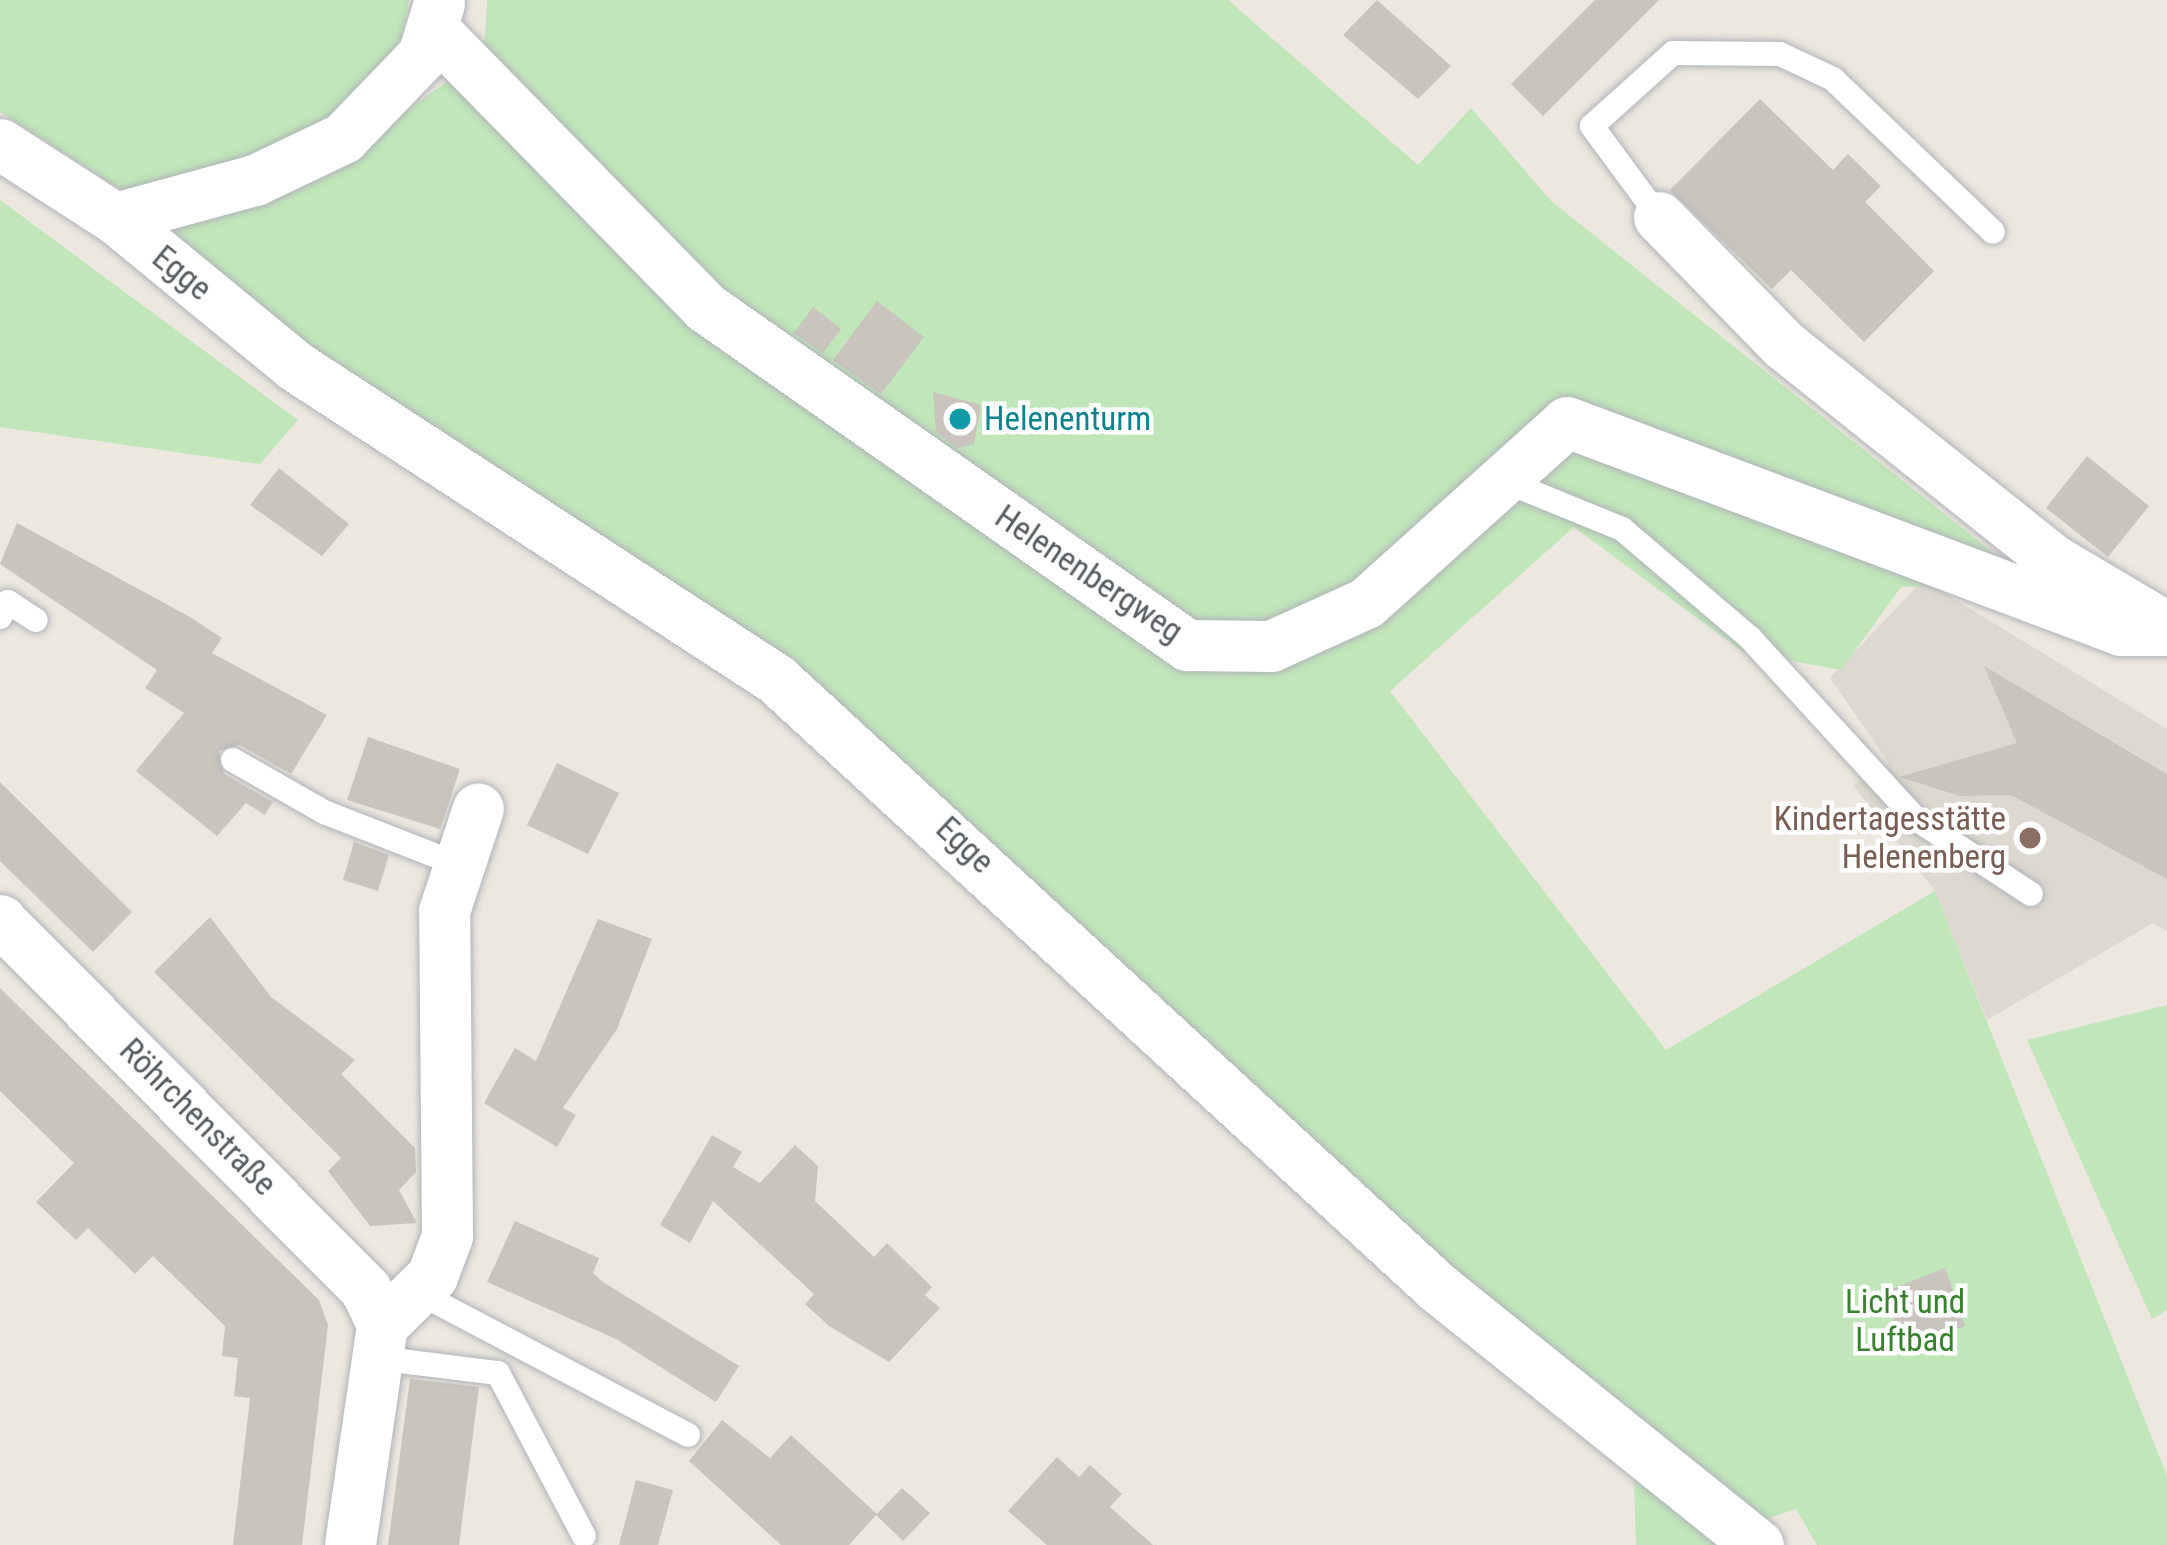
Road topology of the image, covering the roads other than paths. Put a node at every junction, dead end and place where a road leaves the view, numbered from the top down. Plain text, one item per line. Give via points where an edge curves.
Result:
1 (437, 15) edge
2 (0, 143) edge
3 (1659, 217) joint
4 (115, 218) junction
5 (1993, 232) dead end
6 (1500, 479) junction
7 (0, 617) edge
8 (36, 620) dead end
9 (2166, 630) edge
10 (233, 760) dead end
11 (478, 808) dead end
12 (459, 865) junction
13 (2031, 894) dead end
14 (0, 920) edge
15 (392, 1325) junction
16 (688, 1435) dead end
17 (584, 1536) dead end
18 (350, 1545) edge
19 (1758, 1545) edge

1 - 4 street, Egge via 402,83 343,138 256,181
1 - 6 street, Helenenbergweg via 705,307 1187,645 1271,646 1366,603
2 - 4 street, Egge
3 - 5 lane via 1592,126 1673,53 1780,54 1833,80
3 - 9 street, Helenenbergweg via 1784,345 2055,561
4 - 19 street, Egge via 295,366 776,679 1437,1287
6 - 9 street, Helenenbergweg via 1567,422 2121,630
6 - 13 lane via 1622,529 1750,638 1916,819
7 - 8 lane via 8,602
10 - 12 lane via 324,812
11 - 12 street
12 - 15 street via 444,911 447,1236
14 - 15 street, Röhrchenstraße via 348,1266
15 - 16 lane
15 - 17 lane via 498,1372
15 - 18 street

